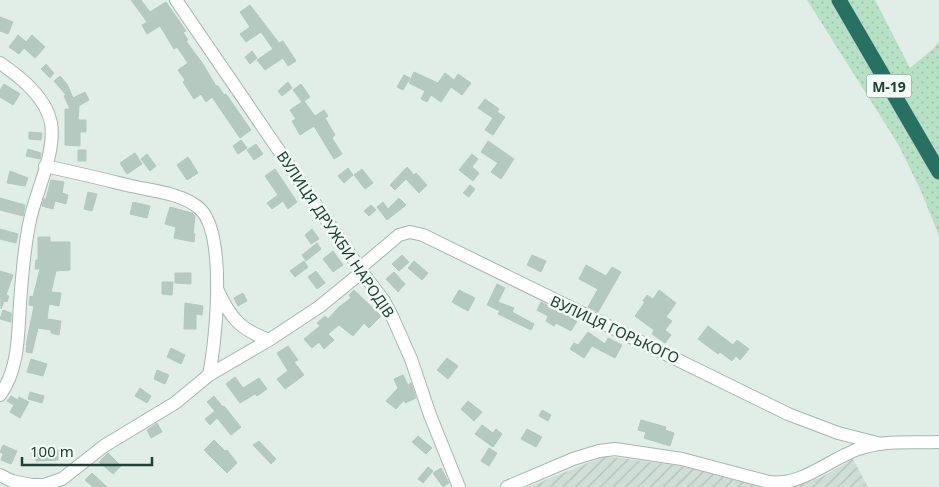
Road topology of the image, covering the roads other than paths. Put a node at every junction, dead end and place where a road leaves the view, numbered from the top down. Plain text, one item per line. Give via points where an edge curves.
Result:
1 (176, 0) edge
2 (839, 0) edge
3 (0, 64) edge
4 (45, 166) junction
5 (939, 172) edge
6 (361, 270) junction
7 (217, 289) junction
8 (269, 340) junction
9 (209, 375) junction
10 (0, 395) edge
11 (939, 442) edge
12 (881, 444) junction
13 (0, 475) edge
14 (459, 487) edge
15 (507, 487) edge

1 - 6 street, ВУЛИЦЯ ДРУЖБИ НАРОДІВ
2 - 5 highway, М-19
3 - 4 street via 34,93 48,114 51,134
4 - 7 street via 168,194 197,207 211,227
4 - 10 street via 28,231 17,349 11,376
6 - 8 street, ВУЛИЦЯ ГОРЬКОГО via 319,307
6 - 12 street, ВУЛИЦЯ ГОРЬКОГО via 399,235 410,232 423,235 788,414 838,433
6 - 14 street, ВУЛИЦЯ ДРУЖБИ НАРОДІВ via 392,316
7 - 8 street via 238,324
7 - 9 street via 215,338
8 - 9 street, ВУЛИЦЯ ГОРЬКОГО
9 - 13 street, ВУЛИЦЯ ГОРЬКОГО via 175,403 111,441 58,481 44,485 26,484
11 - 12 street
12 - 15 street via 858,449 807,476 784,484 682,459 615,450 573,459

